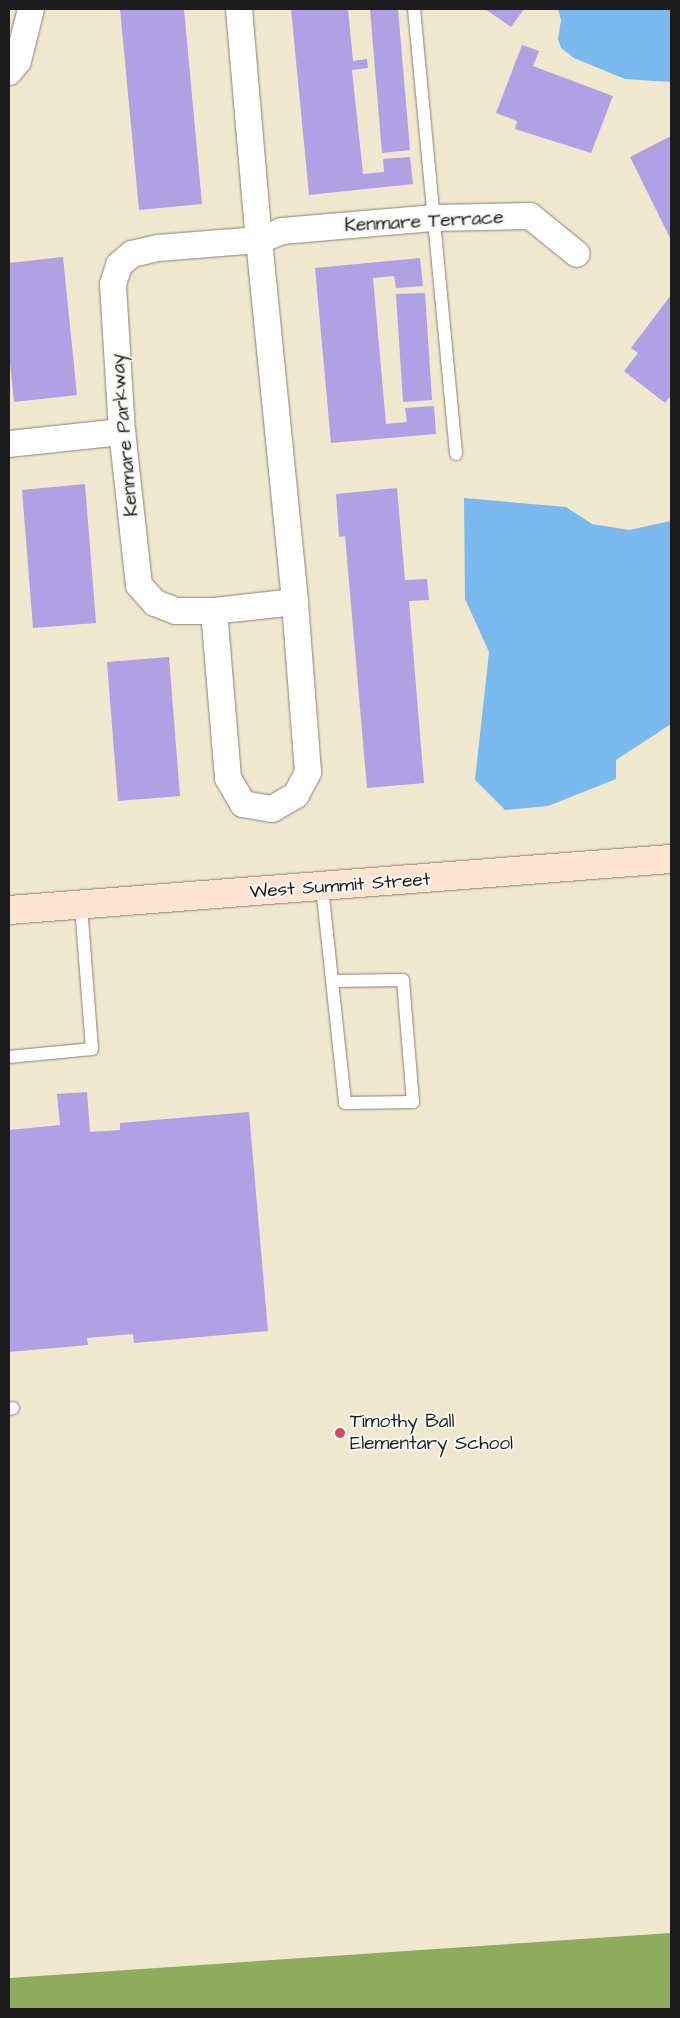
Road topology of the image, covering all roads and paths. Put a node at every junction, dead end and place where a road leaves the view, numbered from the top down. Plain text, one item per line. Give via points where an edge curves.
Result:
1 (31, 9) edge
2 (239, 9) edge
3 (414, 9) edge
4 (9, 72) edge
5 (436, 218) junction
6 (259, 240) junction
7 (577, 254) dead end
8 (122, 432) junction
9 (9, 444) edge
10 (456, 454) dead end
11 (295, 602) junction
12 (214, 611) junction
13 (671, 859) edge
14 (322, 887) junction
15 (81, 905) junction
16 (9, 910) edge
17 (333, 981) junction
18 (9, 1057) edge

1 - 4 street via 18,61
2 - 6 street
3 - 5 lane
5 - 6 street, Kenmare Terrace via 282,231
5 - 7 street, Kenmare Terrace via 530,216
5 - 10 lane
6 - 8 street, Kenmare Parkway via 158,248 132,254 119,265 113,284
6 - 11 street
8 - 9 street
8 - 12 street, Kenmare Parkway via 139,585 155,603 176,611
11 - 12 street, Kenmare Parkway
11 - 12 street via 308,772 296,795 272,809 243,804 228,778
13 - 14 street, West Summit Street
14 - 15 street, West Summit Street
14 - 17 lane
15 - 16 street, West Summit Street
15 - 18 lane via 92,1049
17 - 17 lane via 345,1103 413,1102 403,980

